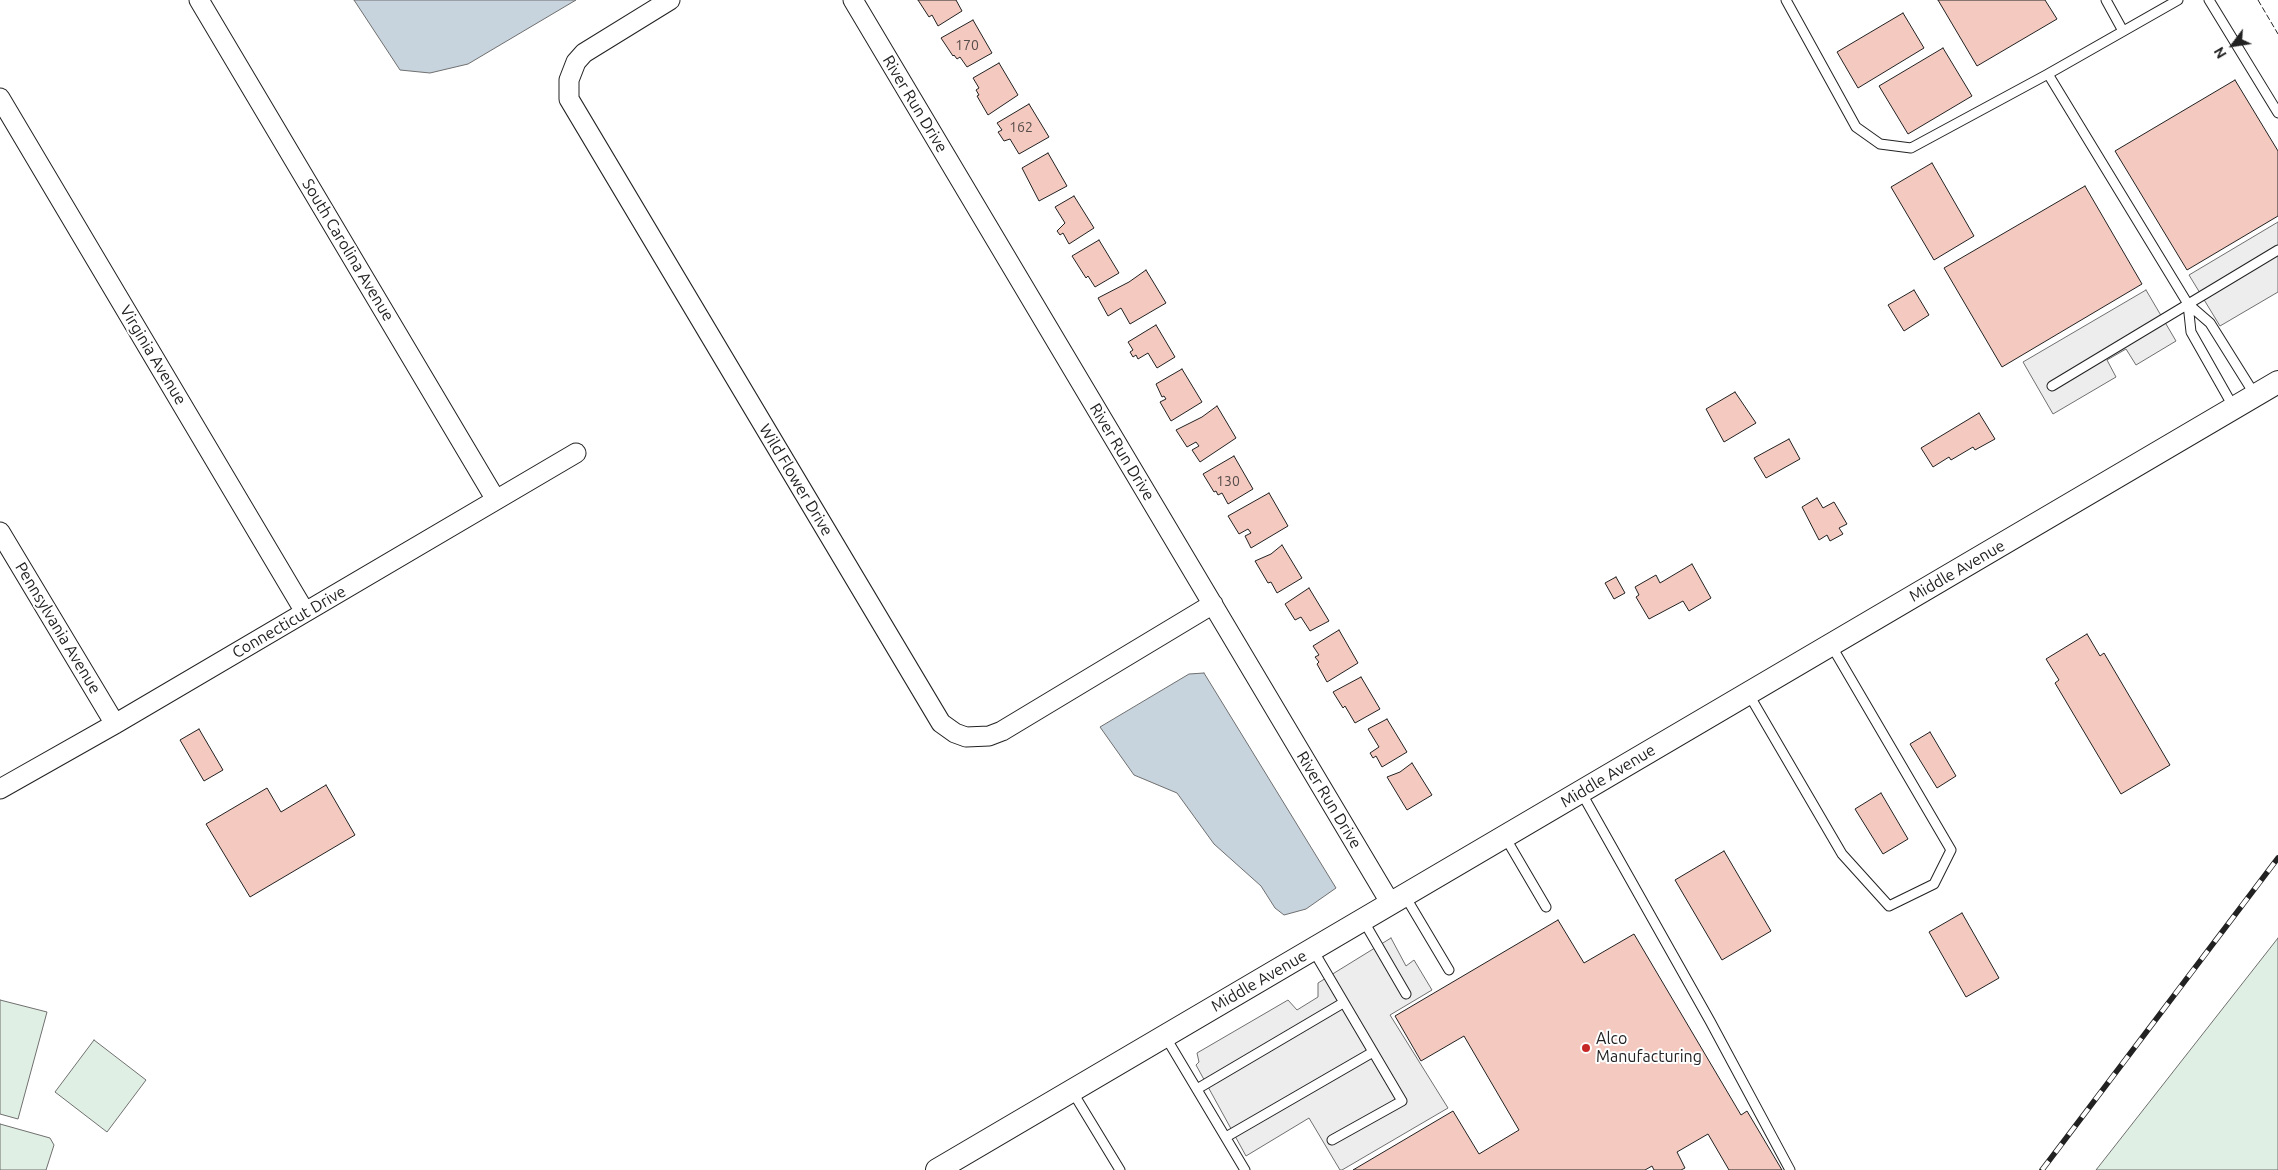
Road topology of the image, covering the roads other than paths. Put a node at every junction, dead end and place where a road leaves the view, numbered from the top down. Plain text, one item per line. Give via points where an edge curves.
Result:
1 (199, 0) edge
2 (670, 0) edge
3 (853, 0) edge
4 (1786, 0) edge
5 (2106, 0) edge
6 (2178, 0) edge
7 (2209, 0) edge
8 (2123, 31) junction
9 (2048, 74) junction
10 (0, 98) edge
11 (2278, 113) edge
12 (2278, 250) edge
13 (2188, 304) junction
14 (2278, 382) edge
15 (2052, 386) dead end
16 (2255, 395) junction
17 (2234, 408) junction
18 (576, 453) dead end
19 (496, 500) junction
20 (0, 532) edge
21 (1213, 604) junction
22 (305, 612) junction
23 (1831, 644) junction
24 (1748, 694) junction
25 (115, 724) junction
26 (0, 789) edge
27 (1581, 792) junction
28 (1505, 837) junction
29 (1398, 900) junction
30 (1546, 906) dead end
31 (1363, 920) junction
32 (1313, 949) junction
33 (1449, 970) dead end
34 (1406, 994) dead end
35 (1343, 1002) junction
36 (1165, 1036) junction
37 (1373, 1052) junction
38 (1197, 1089) junction
39 (1072, 1091) junction
40 (1226, 1137) junction
41 (1332, 1140) dead end
42 (937, 1170) edge
43 (1120, 1170) edge
44 (1245, 1170) edge
45 (1790, 1170) edge

1 - 19 street, South Carolina Avenue
2 - 21 street, Wild Flower Drive via 584,53 576,62 569,80 569,99 941,723 966,737 989,736 1002,731
3 - 21 street, River Run Drive
4 - 9 lane via 1856,126 1880,144 1911,148
5 - 8 lane
6 - 8 lane
7 - 11 lane
8 - 9 lane
9 - 13 lane
10 - 22 street, Virginia Avenue
12 - 13 lane
13 - 15 lane
13 - 16 lane via 2210,323
13 - 17 lane via 2191,332
14 - 16 street, Middle Avenue
16 - 17 street, Middle Avenue
17 - 23 street, Middle Avenue
18 - 19 street, Connecticut Drive
19 - 22 street, Connecticut Drive
20 - 25 street, Pennsylvania Avenue
21 - 29 street, River Run Drive
22 - 25 street, Connecticut Drive
23 - 24 street, Middle Avenue
23 - 24 lane via 1952,850 1934,884 1889,906 1842,854
24 - 27 street, Middle Avenue
25 - 26 street, Connecticut Drive
27 - 28 street, Middle Avenue
27 - 45 lane
28 - 29 street, Middle Avenue
28 - 30 lane
29 - 31 street, Middle Avenue
29 - 33 lane
31 - 32 street, Middle Avenue
31 - 34 lane
32 - 35 lane
32 - 36 street, Middle Avenue
35 - 37 lane
35 - 38 lane
36 - 38 lane
36 - 39 street, Middle Avenue
37 - 40 lane
37 - 41 lane via 1402,1101
38 - 40 lane
39 - 42 street, Middle Avenue
39 - 43 lane
40 - 44 lane

